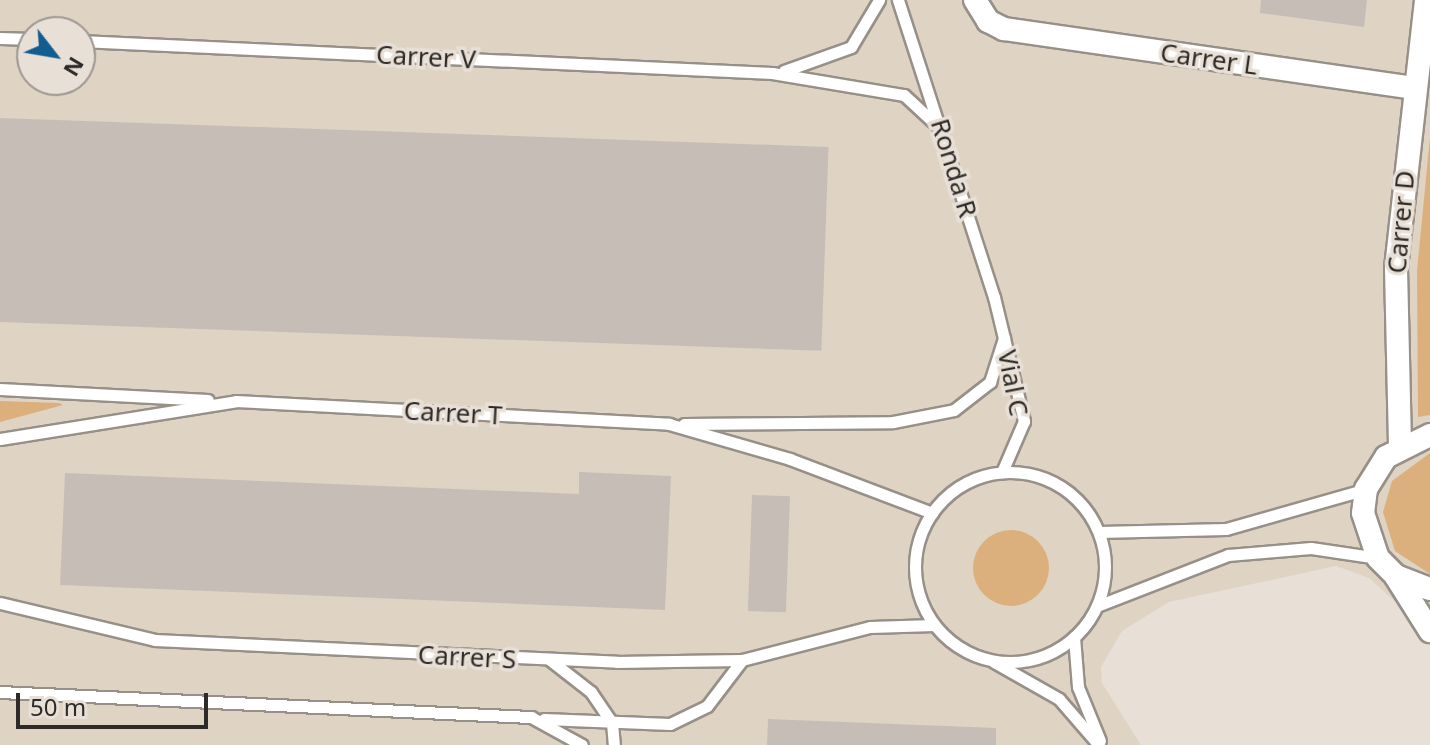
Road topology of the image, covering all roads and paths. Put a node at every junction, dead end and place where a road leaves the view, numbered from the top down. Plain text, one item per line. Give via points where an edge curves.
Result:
1 (879, 0) edge
2 (898, 0) edge
3 (975, 0) edge
4 (1426, 0) edge
5 (96, 42) edge
6 (772, 73) junction
7 (1413, 88) junction
8 (943, 131) junction
9 (1004, 337) junction
10 (0, 389) edge
11 (236, 401) junction
12 (669, 424) junction
13 (1430, 435) edge
14 (0, 439) edge
15 (1400, 445) junction
16 (1002, 472) junction
17 (1366, 489) junction
18 (932, 513) junction
19 (1099, 532) junction
20 (1378, 558) junction
21 (1396, 576) junction
22 (1430, 589) edge
23 (0, 603) edge
24 (1097, 606) junction
25 (934, 625) junction
26 (1430, 631) edge
27 (1074, 637) junction
28 (550, 660) junction
29 (742, 660) junction
30 (993, 661) junction
31 (0, 692) edge
32 (531, 717) junction
33 (612, 723) junction
34 (582, 745) edge
35 (614, 745) edge
36 (1100, 745) edge

1 - 6 lane, Carrer V via 851,47 816,64
2 - 8 lane, Ronda R
3 - 7 street, Carrer L via 1004,29
4 - 7 street, Carrer D
5 - 6 lane, Carrer V
6 - 8 lane, Carrer V via 904,95
7 - 15 street, Carrer D via 1396,268
8 - 9 lane, Ronda R
9 - 12 lane, Carrer T via 990,382 954,410 893,422
9 - 16 lane, Vial C via 1024,421
10 - 11 lane, Carrer T
11 - 12 lane, Carrer T
11 - 14 lane, Carrer T
12 - 18 lane, Carrer T via 790,459
13 - 15 street
15 - 17 street
16 - 18 lane via 974,478
16 - 19 lane via 1060,486
17 - 19 lane via 1226,529
17 - 20 street via 1367,537
18 - 25 lane via 914,569
19 - 24 lane via 1105,557
20 - 21 street
20 - 24 lane via 1311,548 1228,555
21 - 22 street
21 - 26 street
23 - 28 lane, Carrer S via 155,640
24 - 27 lane
25 - 29 lane, Carrer S via 870,627
25 - 30 lane via 950,642
27 - 30 lane via 1036,658
27 - 36 lane via 1078,687
28 - 29 lane, Carrer S
28 - 33 lane via 591,692
29 - 33 lane via 707,706 670,724
30 - 36 lane via 1059,699
31 - 32 lane
32 - 33 lane
32 - 34 lane
33 - 35 lane

